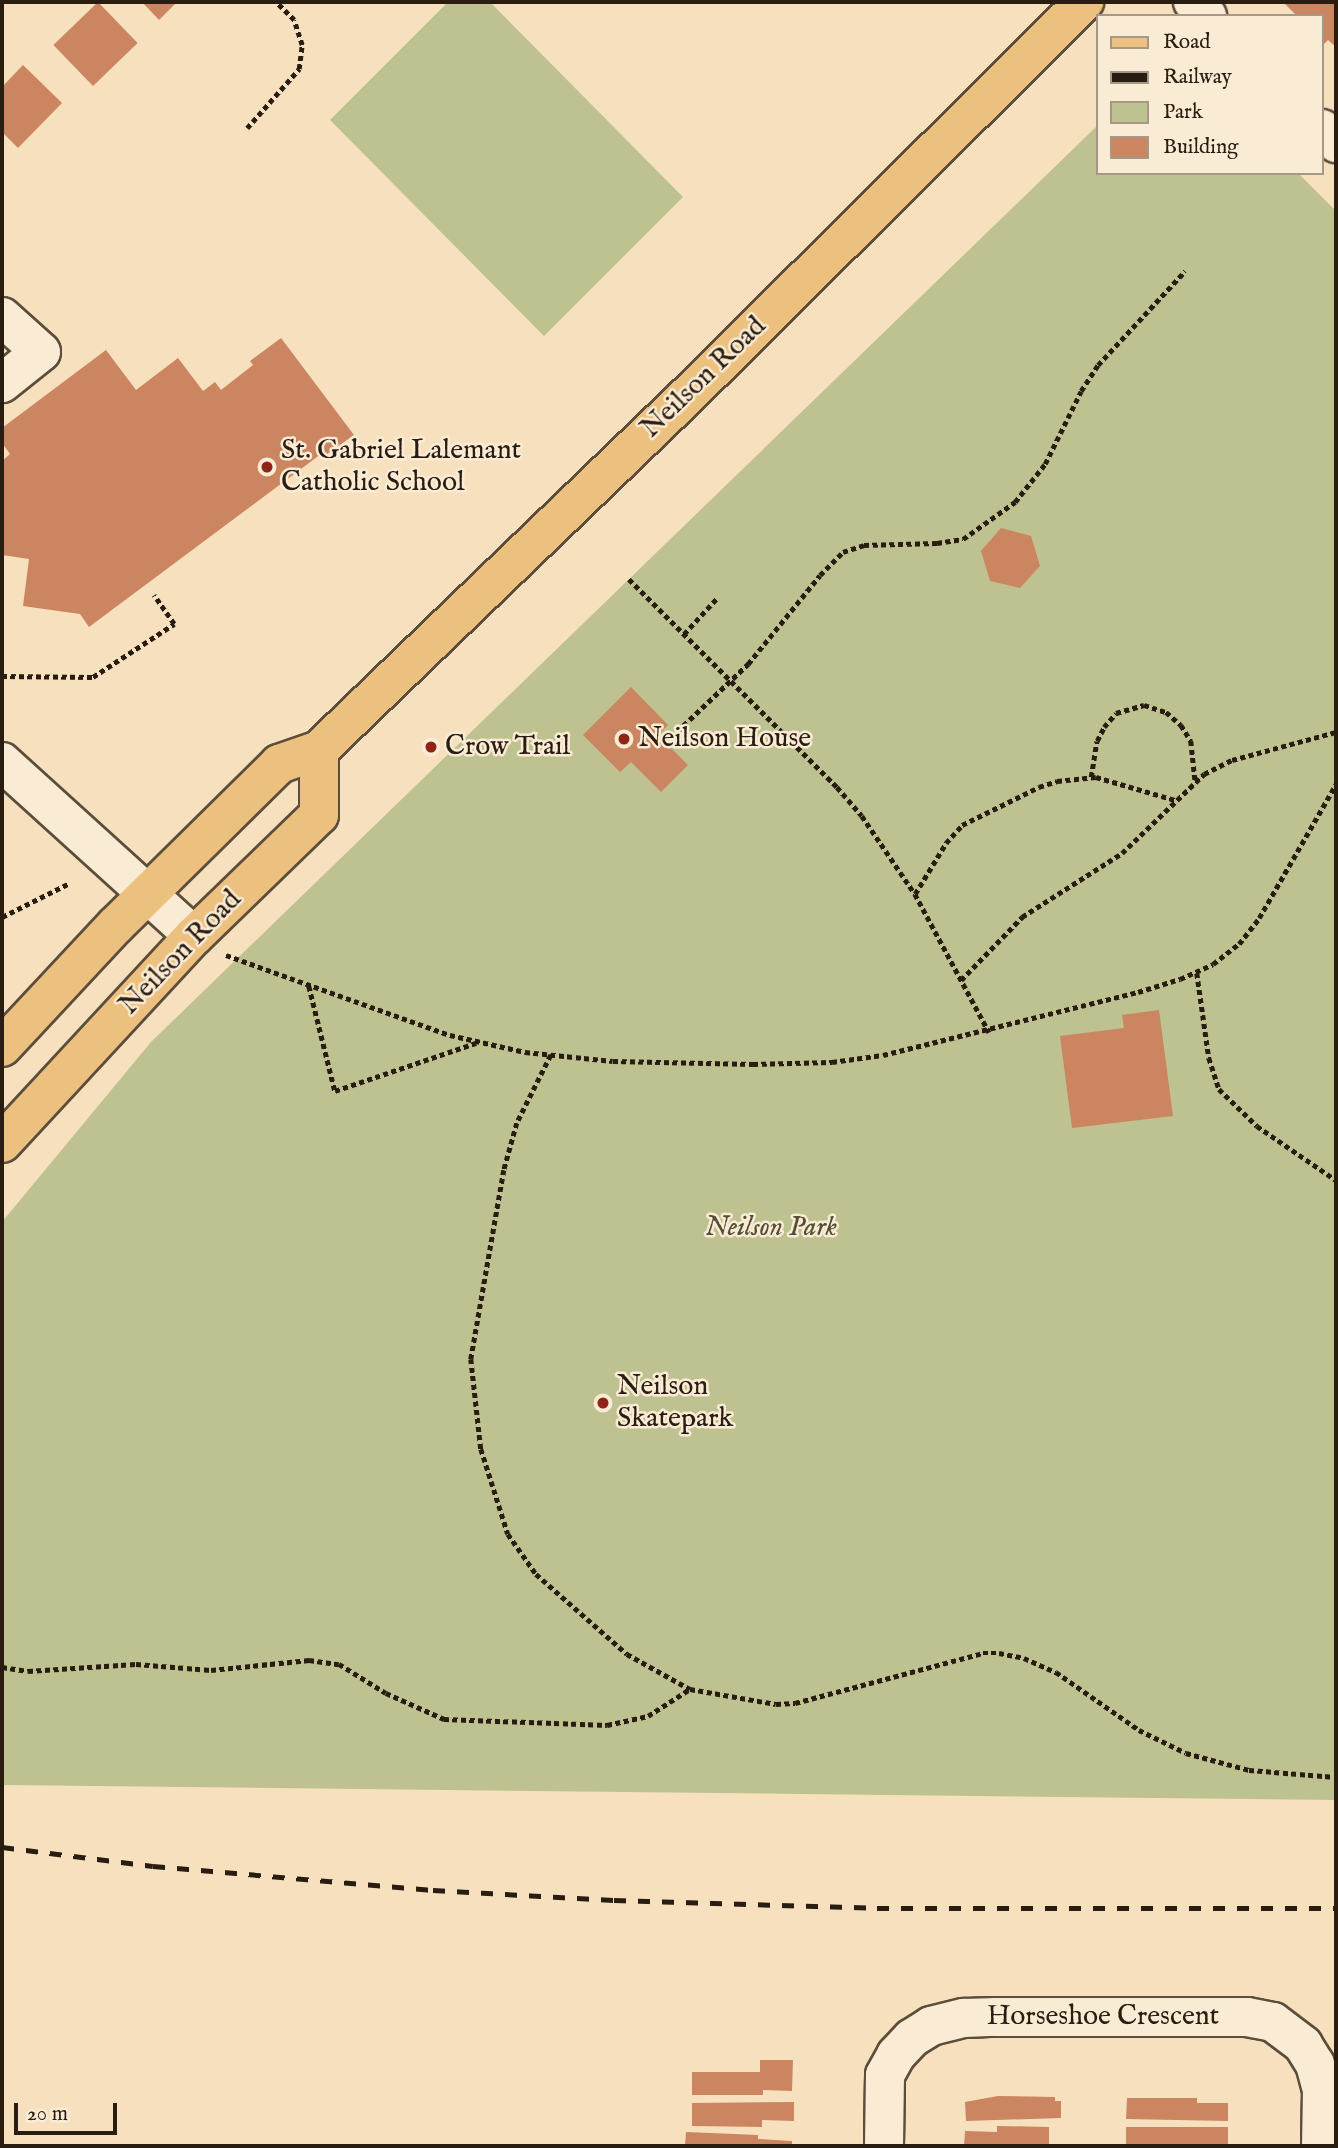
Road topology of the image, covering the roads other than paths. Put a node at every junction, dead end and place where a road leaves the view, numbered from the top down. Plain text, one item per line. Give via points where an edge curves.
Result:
1 (1084, 2) edge
2 (2, 317) edge
3 (2, 383) edge
4 (319, 750) junction
5 (2, 762) edge
6 (147, 893) junction
7 (194, 936) junction
8 (2, 1047) edge
9 (2, 1143) edge
10 (884, 2146) edge
11 (1321, 2146) edge

1 - 4 main road, Neilson Road via 691,392
2 - 3 street via 41,352
4 - 6 main road, Neilson Road via 279,764
4 - 7 main road, Neilson Road via 320,815
5 - 6 street
6 - 7 street
6 - 8 main road, Neilson Road
7 - 9 main road, Neilson Road
10 - 11 street, Horseshoe Crescent via 885,2075 896,2055 931,2026 955,2019 996,2017 1247,2017 1273,2022 1303,2045 1314,2064 1322,2091

